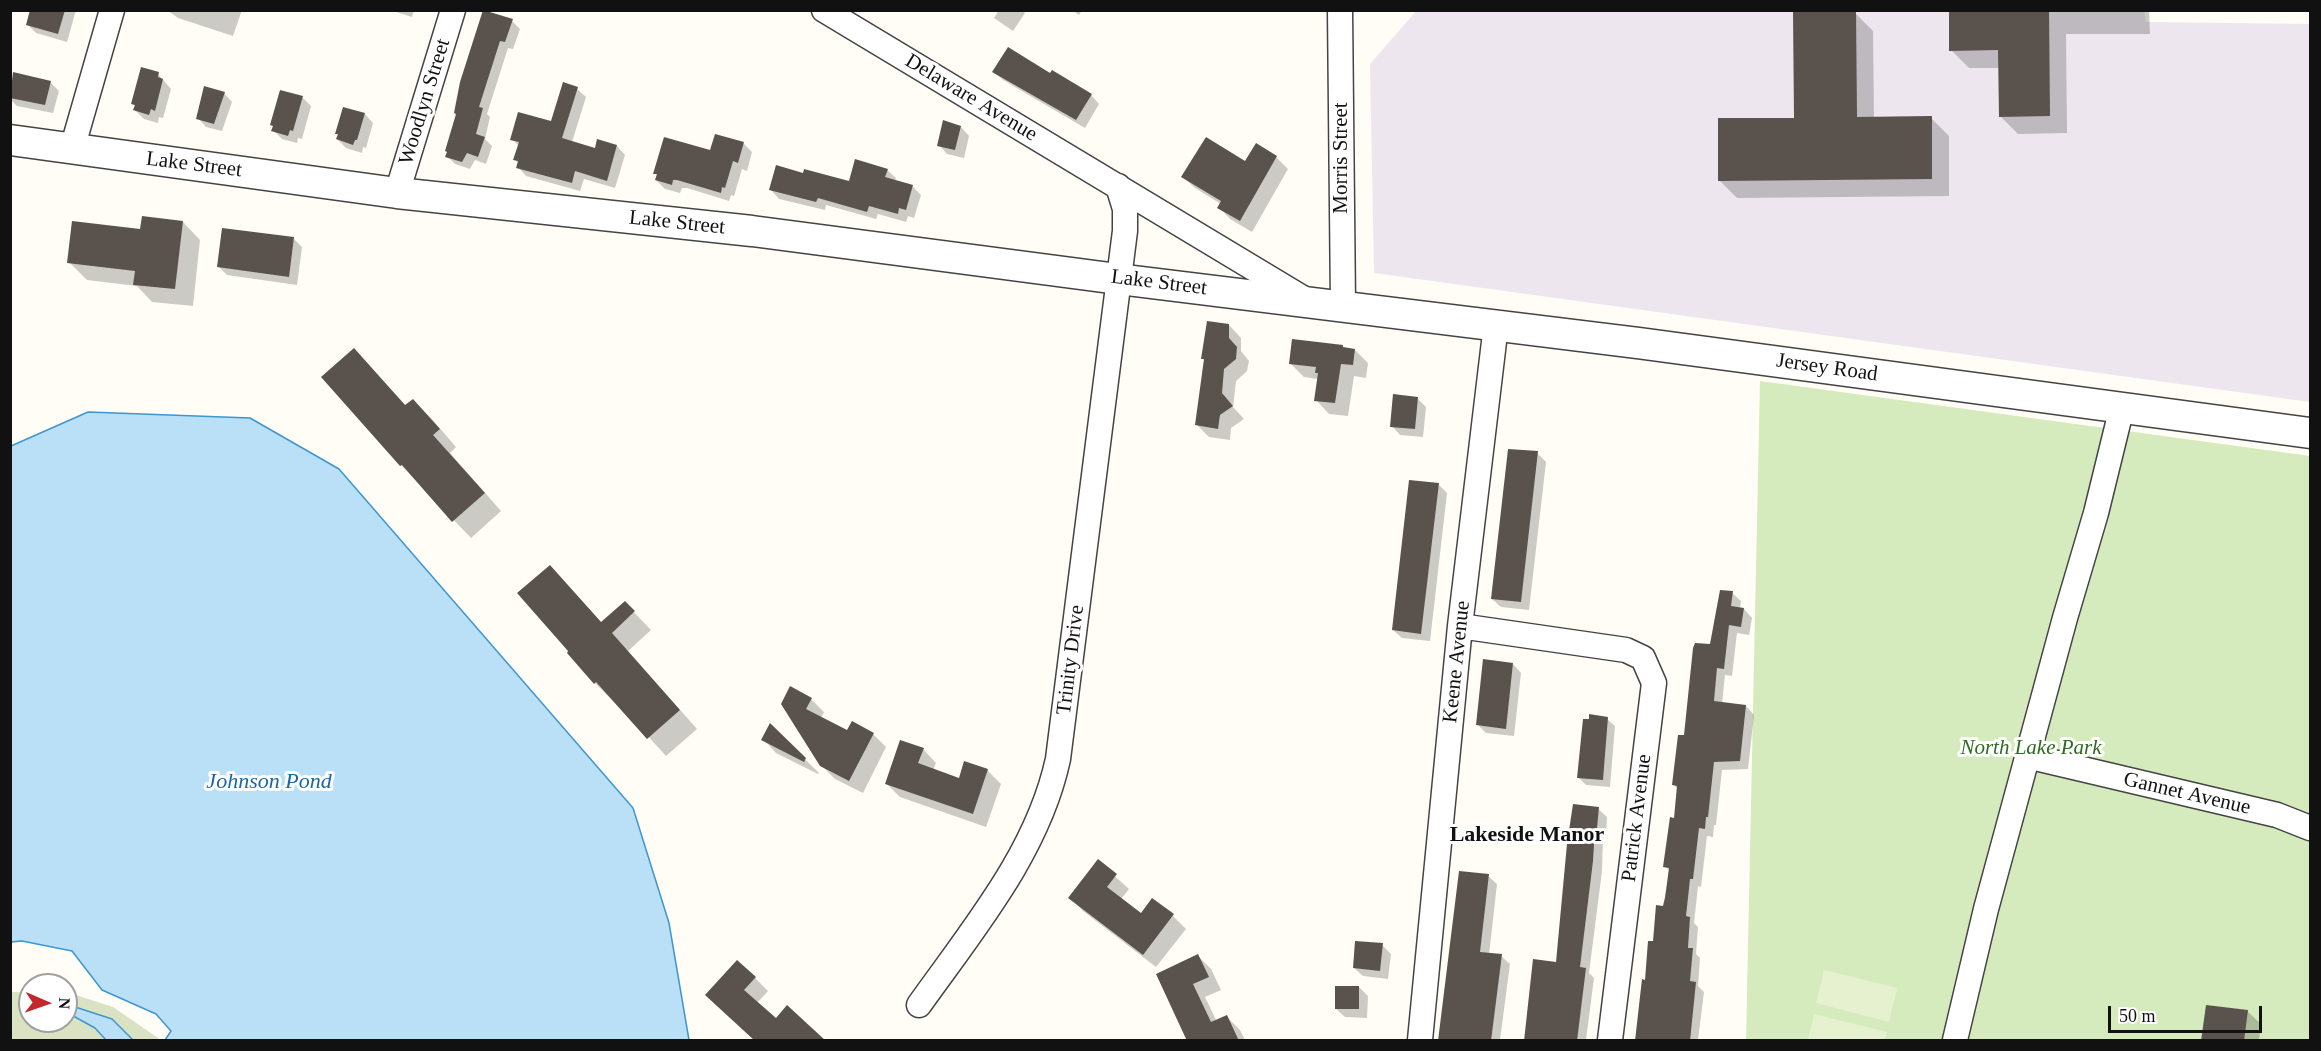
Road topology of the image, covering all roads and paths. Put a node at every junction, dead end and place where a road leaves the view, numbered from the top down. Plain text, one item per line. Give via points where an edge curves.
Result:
1 (112, 10) edge
2 (453, 10) edge
3 (824, 10) edge
4 (1340, 10) edge
5 (10, 140) edge
6 (72, 149) junction
7 (1118, 186) junction
8 (397, 193) junction
9 (1118, 279) junction
10 (1309, 301) junction
11 (1343, 306) junction
12 (1496, 326) junction
13 (2122, 407) junction
14 (2310, 433) edge
15 (1460, 626) junction
16 (2027, 756) junction
17 (2310, 828) edge
18 (919, 1005) dead end
19 (1420, 1041) edge
20 (1610, 1041) edge
21 (1955, 1041) edge

1 - 6 street
2 - 8 street, Woodlyn Street
3 - 7 street, Delaware Avenue
4 - 11 street, Morris Street
5 - 6 street, Lake Street
6 - 8 street, Lake Street
7 - 9 street via 1125,209
7 - 10 street, Delaware Avenue
8 - 9 street, Lake Street via 752,231
9 - 10 street, Lake Street
9 - 18 street, Trinity Drive via 1053,784 1035,831 1002,886
10 - 11 street, Lake Street
11 - 12 street, Jersey Road
12 - 13 street, Jersey Road
12 - 15 street, Keene Avenue
13 - 14 street, Jersey Road
13 - 16 street
15 - 19 street, Keene Avenue
15 - 20 street, Patrick Avenue via 1626,650 1643,658 1654,683
16 - 17 street, Gannet Avenue via 2277,815
16 - 21 street

